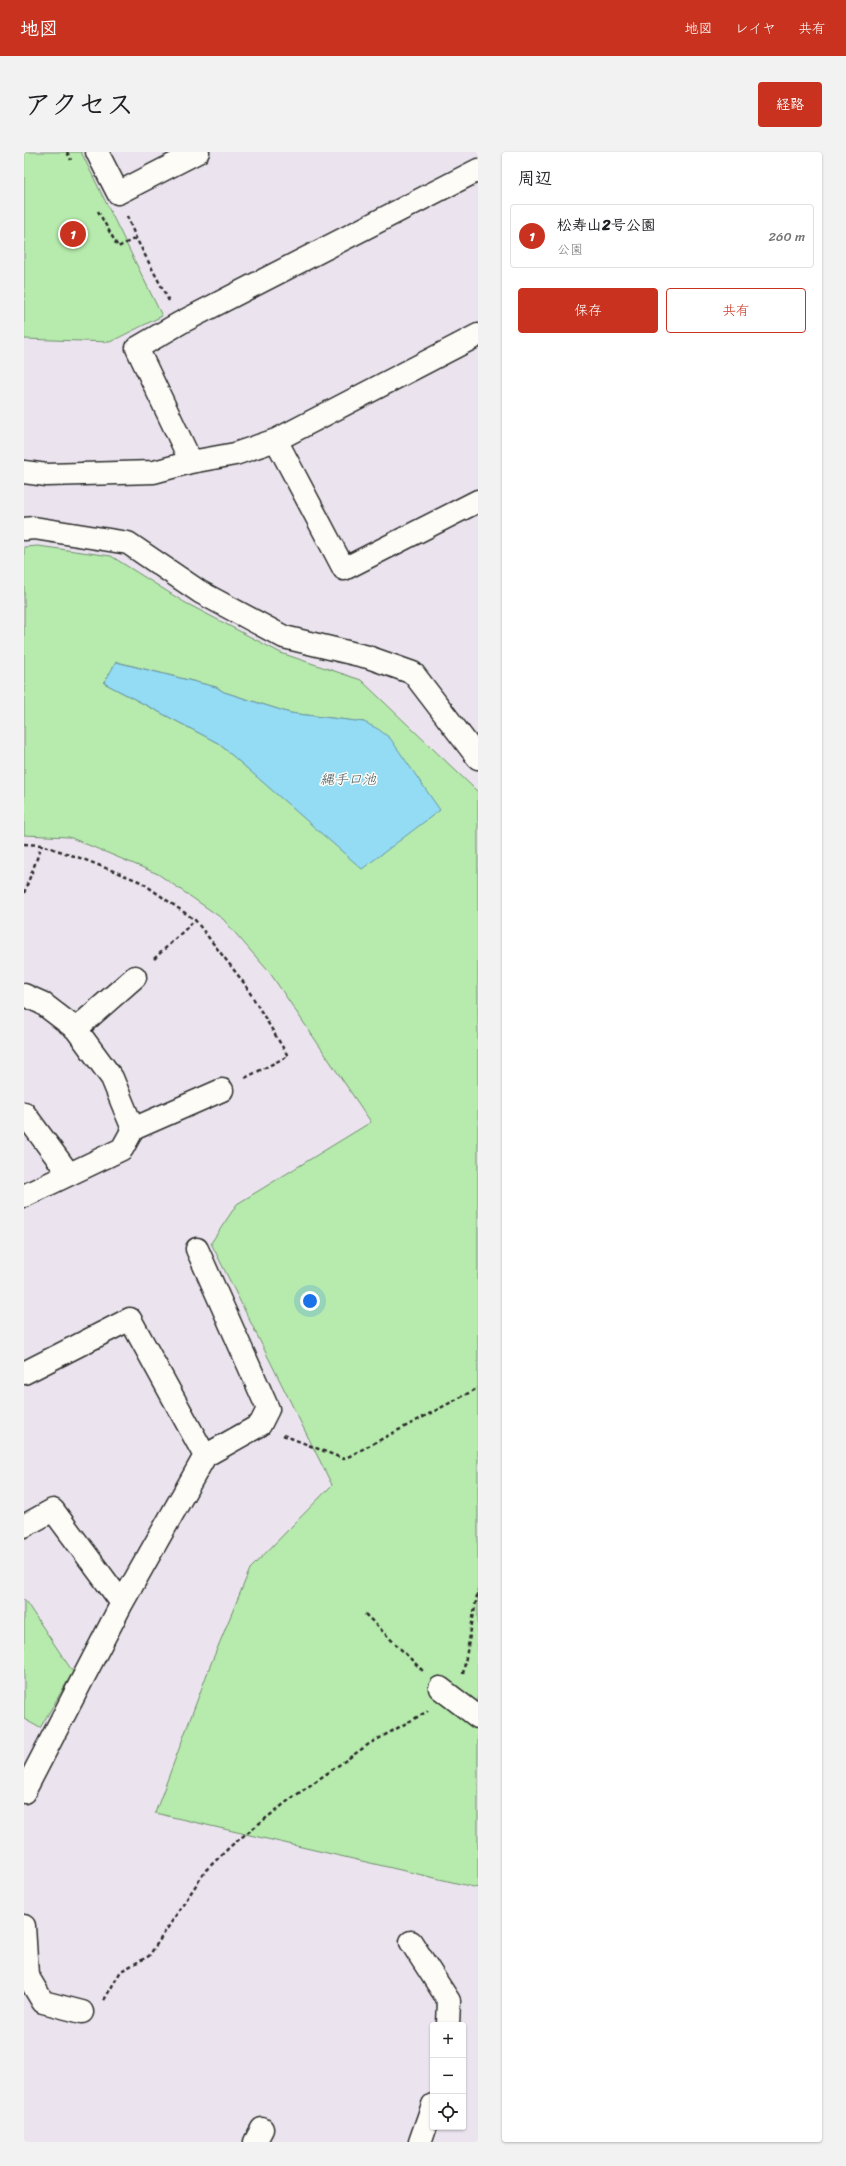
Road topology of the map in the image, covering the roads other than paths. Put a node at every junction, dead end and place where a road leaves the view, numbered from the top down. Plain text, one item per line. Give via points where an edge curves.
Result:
1 (97, 152) edge
2 (198, 152) edge
3 (478, 170) edge
4 (478, 335) edge
5 (276, 440) junction
6 (191, 462) junction
7 (24, 472) edge
8 (478, 501) edge
9 (24, 529) edge
10 (478, 758) edge
11 (135, 977) road end
12 (24, 995) edge
13 (76, 1029) junction
14 (222, 1090) road end
15 (24, 1113) edge
16 (133, 1129) junction
17 (69, 1174) junction
18 (24, 1196) edge
19 (197, 1249) dead end
20 (24, 1373) edge
21 (204, 1456) junction
22 (24, 1526) edge
23 (122, 1603) junction
24 (440, 1688) road end
25 (478, 1717) edge
26 (24, 1792) edge
27 (24, 1926) edge
28 (411, 1942) dead end
29 (25, 1976) edge
30 (82, 2012) road end
31 (448, 2022) edge
32 (430, 2114) edge
33 (420, 2142) edge

1 - 2 street via 118,193
3 - 6 street via 180,323 137,348
4 - 5 street
5 - 6 street via 235,454
5 - 8 street via 344,569
6 - 7 street via 154,472 47,475
9 - 10 street via 34,528 128,543 200,592 284,637 368,657 413,673
11 - 13 street
12 - 13 street via 42,1003
13 - 16 street via 112,1078
14 - 16 street
15 - 17 street
16 - 17 street via 122,1149
17 - 18 street
19 - 21 street via 268,1409 260,1425
20 - 21 street via 130,1319
21 - 23 street
22 - 23 street via 52,1510
23 - 26 street
24 - 25 street
27 - 29 street
28 - 31 street via 449,2000
29 - 30 street via 43,2002
32 - 33 street

